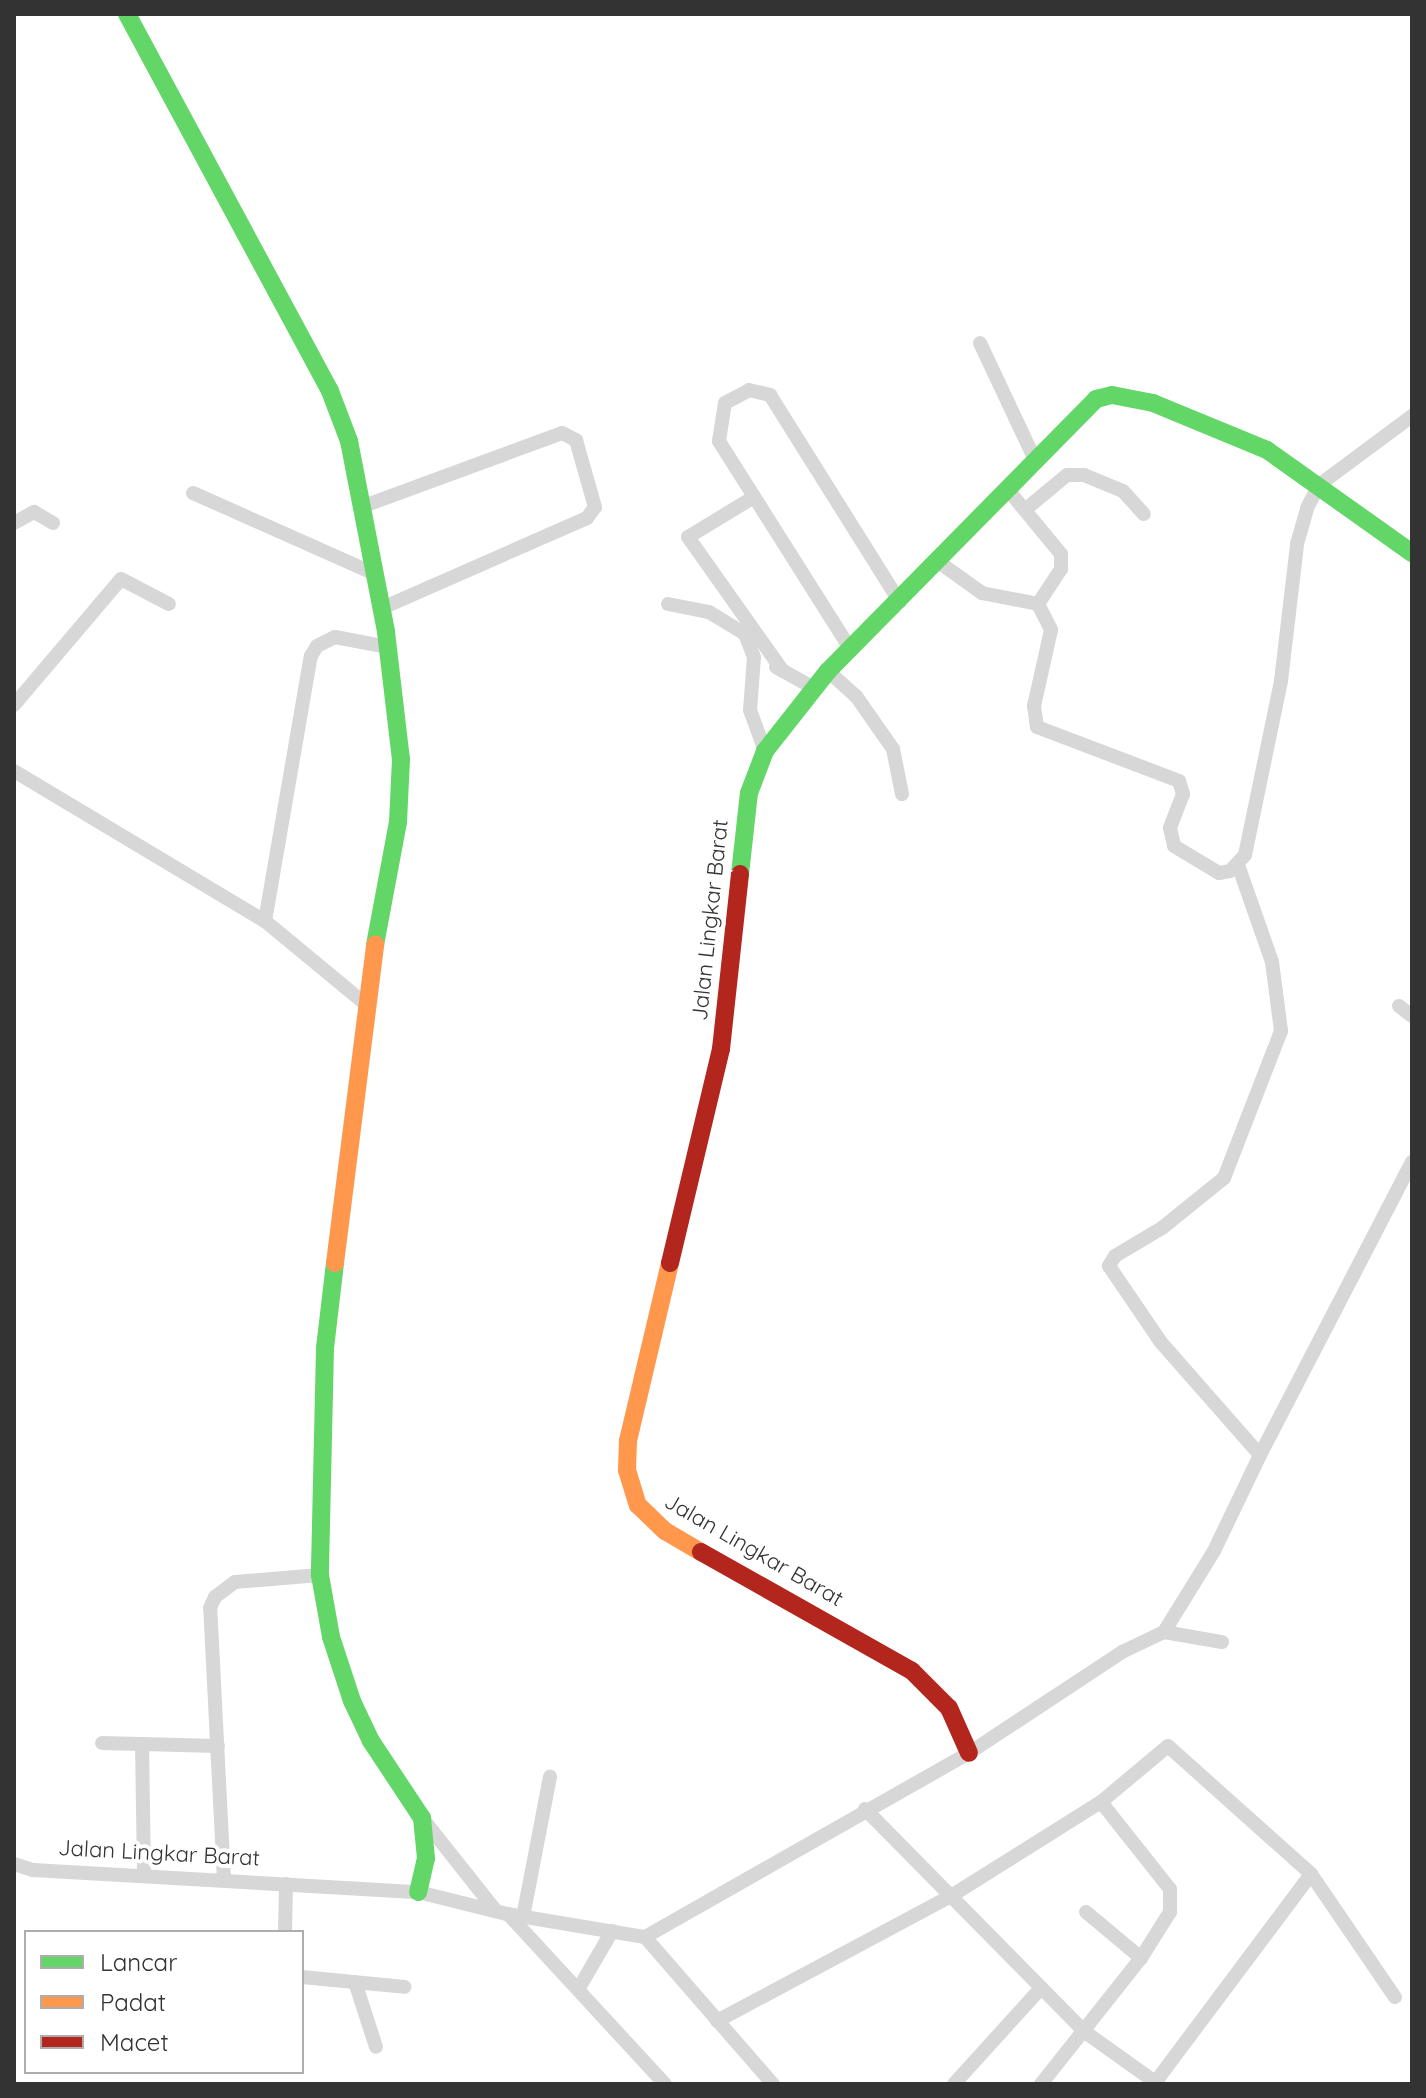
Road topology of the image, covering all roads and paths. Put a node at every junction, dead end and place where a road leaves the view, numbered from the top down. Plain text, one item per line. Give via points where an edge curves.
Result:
1 (127, 14) edge
2 (980, 343) dead end
3 (1412, 416) edge
4 (1036, 462) junction
5 (1319, 485) junction
6 (1009, 491) junction
7 (193, 493) dead end
8 (754, 497) junction
9 (361, 507) junction
10 (1026, 509) junction
11 (1144, 514) dead end
12 (14, 523) edge
13 (53, 523) dead end
14 (1412, 553) edge
15 (940, 563) junction
16 (375, 574) junction
17 (900, 602) junction
18 (169, 604) dead end
19 (668, 604) dead end
20 (1038, 604) junction
21 (382, 608) junction
22 (388, 647) junction
23 (851, 650) junction
24 (754, 657) junction
25 (783, 671) junction
26 (828, 671) junction
27 (814, 688) junction
28 (14, 705) edge
29 (765, 751) junction
30 (14, 771) edge
31 (902, 794) dead end
32 (1238, 865) junction
33 (265, 921) junction
34 (364, 1003) junction
35 (1399, 1006) dead end
36 (1412, 1016) edge
37 (1412, 1162) edge
38 (1260, 1455) junction
39 (320, 1575) junction
40 (1164, 1632) junction
41 (1222, 1642) dead end
42 (102, 1743) dead end
43 (142, 1744) junction
44 (218, 1746) junction
45 (969, 1753) junction
46 (550, 1777) dead end
47 (1101, 1802) junction
48 (865, 1809) junction
49 (422, 1818) junction
50 (14, 1864) edge
51 (1311, 1874) junction
52 (144, 1876) junction
53 (224, 1880) junction
54 (286, 1884) junction
55 (418, 1892) junction
56 (951, 1896) junction
57 (501, 1912) junction
58 (1086, 1912) dead end
59 (523, 1917) junction
60 (285, 1930) edge
61 (612, 1931) junction
62 (645, 1937) junction
63 (1141, 1958) junction
64 (304, 1977) edge
65 (355, 1982) junction
66 (405, 1987) dead end
67 (579, 1988) junction
68 (1041, 1988) junction
69 (1395, 1997) dead end
70 (717, 2021) junction
71 (1085, 2032) junction
72 (376, 2047) dead end
73 (1154, 2083) edge
74 (665, 2084) edge
75 (773, 2084) edge
76 (954, 2084) edge
77 (1041, 2084) edge

1 - 9 street via 315,357 349,441
2 - 4 street
3 - 5 street
4 - 5 street, Jalan Lingkar Barat via 1081,412 1096,399 1112,395 1153,403 1267,450
4 - 6 street, Jalan Lingkar Barat
5 - 14 street, Jalan Lingkar Barat
5 - 32 street via 1297,544 1281,681 1245,855
6 - 10 street
6 - 15 street, Jalan Lingkar Barat
7 - 16 street
8 - 17 street via 719,441 725,403 749,390 770,395
8 - 23 street
8 - 25 street via 688,537
9 - 16 street
9 - 21 street via 562,433 576,440 595,507 587,518
10 - 11 street via 1067,475 1084,475 1123,491
10 - 20 street via 1061,554 1061,569
12 - 13 street via 34,512
15 - 17 street, Jalan Lingkar Barat
15 - 20 street via 982,593
16 - 21 street
17 - 23 street, Jalan Lingkar Barat
18 - 28 street via 121,579
19 - 24 street via 709,612 735,626 749,641
20 - 32 street via 1051,630 1034,706 1037,727 1179,781 1183,794 1170,828 1174,846 1219,873
21 - 22 street
22 - 33 street via 335,637 317,646 311,656
22 - 34 street via 401,759 398,822
23 - 26 street, Jalan Lingkar Barat
24 - 25 street
24 - 29 street via 750,710
25 - 27 street
26 - 27 street, Jalan Lingkar Barat
26 - 31 street via 856,696 893,749
27 - 29 street, Jalan Lingkar Barat
29 - 45 street, Jalan Lingkar Barat via 749,793 740,842 721,1049 708,1120 628,1441 627,1470 638,1505 665,1531 912,1671 949,1708
30 - 33 street
32 - 38 street via 1272,962 1281,1031 1224,1178 1162,1228 1115,1256 1109,1266 1160,1341
33 - 34 street
34 - 39 street via 325,1348
35 - 36 street
37 - 38 street
38 - 40 street via 1214,1551
39 - 44 street via 235,1582 215,1597 210,1608
39 - 49 street via 331,1637 352,1701 371,1741
40 - 41 street
40 - 45 street via 1122,1652
42 - 43 street
43 - 44 street
43 - 52 street
44 - 53 street
45 - 48 street
46 - 59 street
47 - 51 street via 1168,1746
47 - 56 street
47 - 63 street via 1170,1889 1165,1925
48 - 56 street
48 - 62 street
49 - 55 street via 426,1858
49 - 57 street
50 - 52 street, Jalan Lingkar Barat
51 - 69 street
51 - 73 street
52 - 53 street, Jalan Lingkar Barat
53 - 54 street, Jalan Lingkar Barat
54 - 55 street, Jalan Lingkar Barat
54 - 60 street
55 - 57 street, Jalan Lingkar Barat
56 - 68 street
56 - 70 street
57 - 59 street, Jalan Lingkar Barat
57 - 67 street
58 - 63 street
59 - 61 street, Jalan Lingkar Barat
61 - 62 street, Jalan Lingkar Barat
61 - 67 street
62 - 70 street
63 - 71 street
64 - 65 street
65 - 66 street
65 - 72 street
67 - 74 street
68 - 71 street
68 - 76 street
70 - 75 street
71 - 73 street
71 - 77 street

